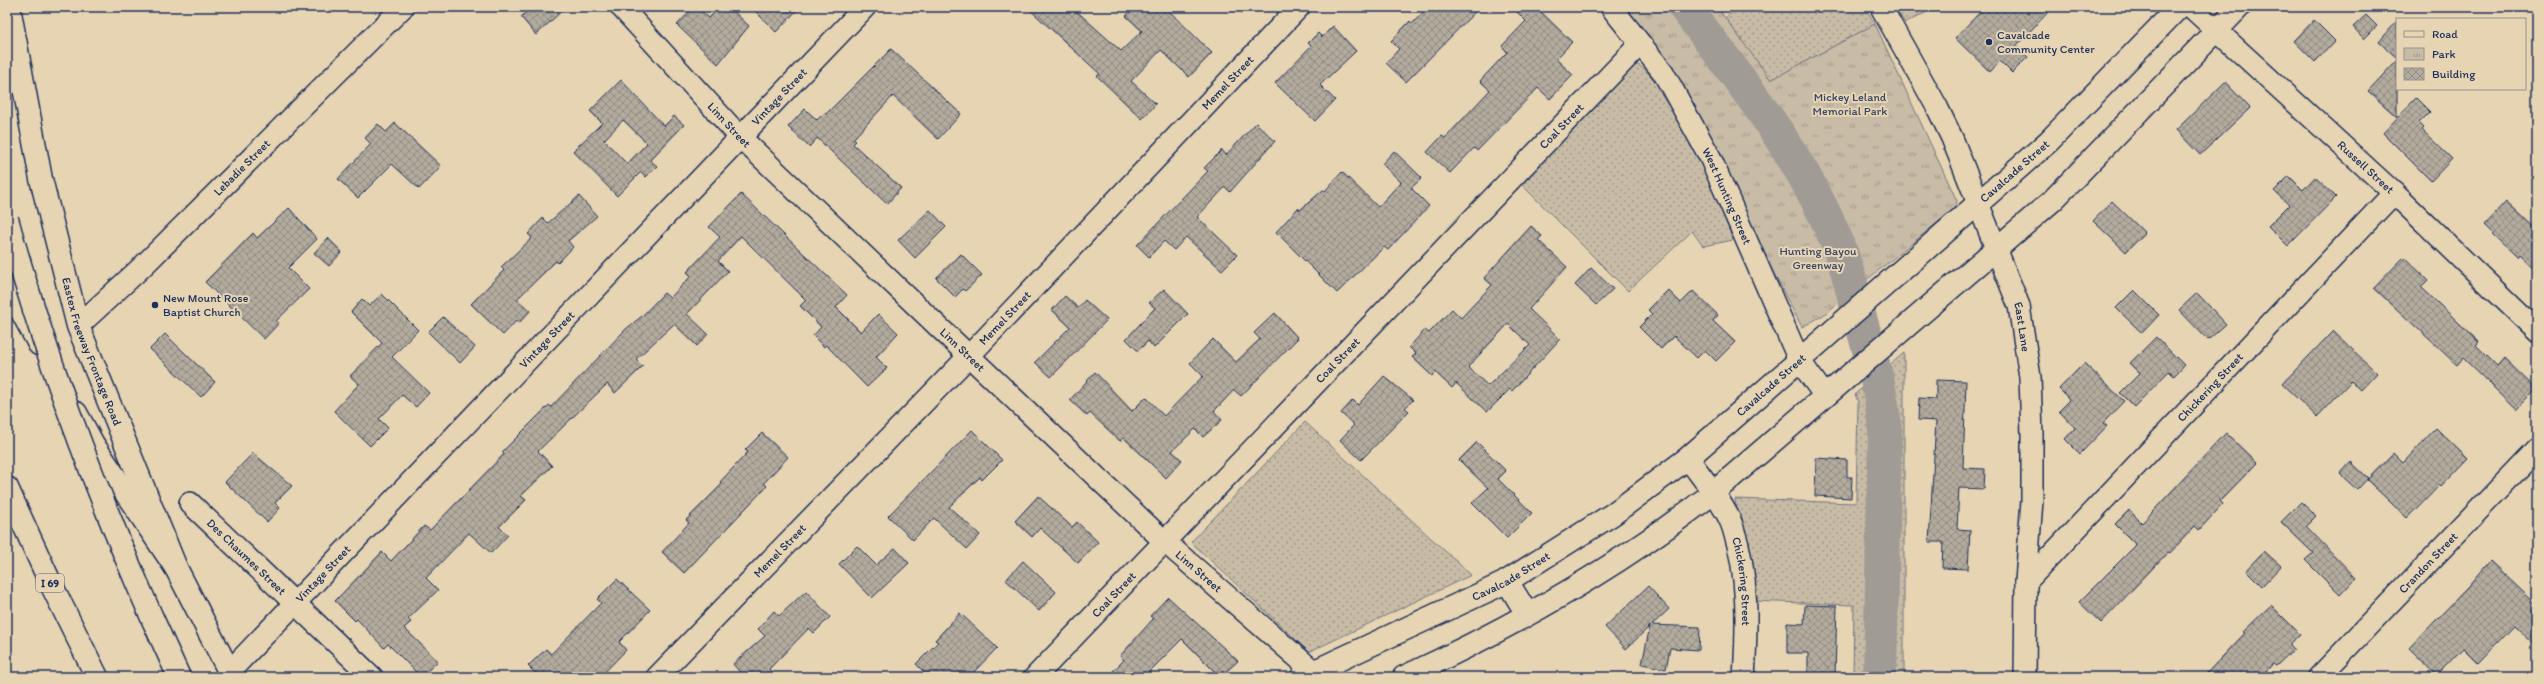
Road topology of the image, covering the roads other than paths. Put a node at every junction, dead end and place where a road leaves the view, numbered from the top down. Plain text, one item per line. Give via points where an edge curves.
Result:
1 (9, 7) edge
2 (403, 7) edge
3 (621, 7) edge
4 (865, 7) edge
5 (1299, 7) edge
6 (1611, 7) edge
7 (1881, 7) edge
8 (2179, 7) edge
9 (2191, 7) edge
10 (2239, 7) edge
11 (2217, 32) junction
12 (1640, 44) junction
13 (740, 137) junction
14 (2394, 193) junction
15 (1980, 204) junction
16 (7, 219) edge
17 (1997, 250) junction
18 (7, 284) edge
19 (78, 326) junction
20 (2537, 331) edge
21 (969, 356) junction
22 (1799, 360) junction
23 (1825, 396) junction
24 (2537, 449) edge
25 (1688, 458) junction
26 (7, 488) edge
27 (1713, 493) junction
28 (190, 503) dead end
29 (1165, 542) junction
30 (176, 568) junction
31 (1506, 581) junction
32 (2026, 582) junction
33 (294, 603) junction
34 (1527, 614) junction
35 (231, 674) edge
36 (1312, 675) edge
37 (97, 677) edge
38 (179, 677) edge
39 (372, 677) edge
40 (657, 677) edge
41 (1035, 677) edge
42 (1404, 677) edge
43 (1744, 677) edge
44 (2025, 677) edge
45 (2319, 677) edge

1 - 19 main road, Eastex Freeway Frontage Road via 41,179
2 - 19 street, Lebadie Street via 144,266
3 - 13 street, Linn Street
4 - 13 street, Vintage Street
5 - 21 street, Memel Street
6 - 12 street, West Hunting Street
7 - 15 street, East Lane via 1937,107
8 - 15 main road, Cavalcade Street via 2049,141
9 - 11 street, Russell Street
10 - 11 main road
11 - 14 street, Russell Street
11 - 17 main road via 2053,200
12 - 22 street, West Hunting Street via 1663,72 1710,157
12 - 29 street, Coal Street
13 - 21 street, Linn Street
13 - 33 street, Vintage Street
14 - 20 street, Russell Street
14 - 32 street, Chickering Street
15 - 17 street, East Lane
15 - 22 main road, Cavalcade Street
16 - 38 main road, bridge via 61,396 90,473
17 - 23 main road
17 - 32 street, East Lane via 2019,306 2030,378 2032,500
18 - 30 main road via 93,444
19 - 30 main road, Eastex Freeway Frontage Road
21 - 29 street, Linn Street
21 - 40 street, Memel Street
22 - 23 street, West Hunting Street
22 - 25 main road, Cavalcade Street
23 - 27 main road
24 - 45 street, Crandon Street
25 - 27 street, Chickering Street
25 - 31 main road, Cavalcade Street via 1613,514
26 - 37 main road, I 69
27 - 34 main road via 1666,529
27 - 43 street, Chickering Street via 1733,527 1744,582 1747,639
28 - 33 street, Des Chaumes Street
29 - 36 street, Linn Street
29 - 41 street, Coal Street
30 - 35 main road, Eastex Freeway Frontage Road
31 - 34 main road
31 - 36 main road, Cavalcade Street
32 - 44 street, East Lane
33 - 35 street, Vintage Street
33 - 39 street, Des Chaumes Street
34 - 42 main road via 1480,642

